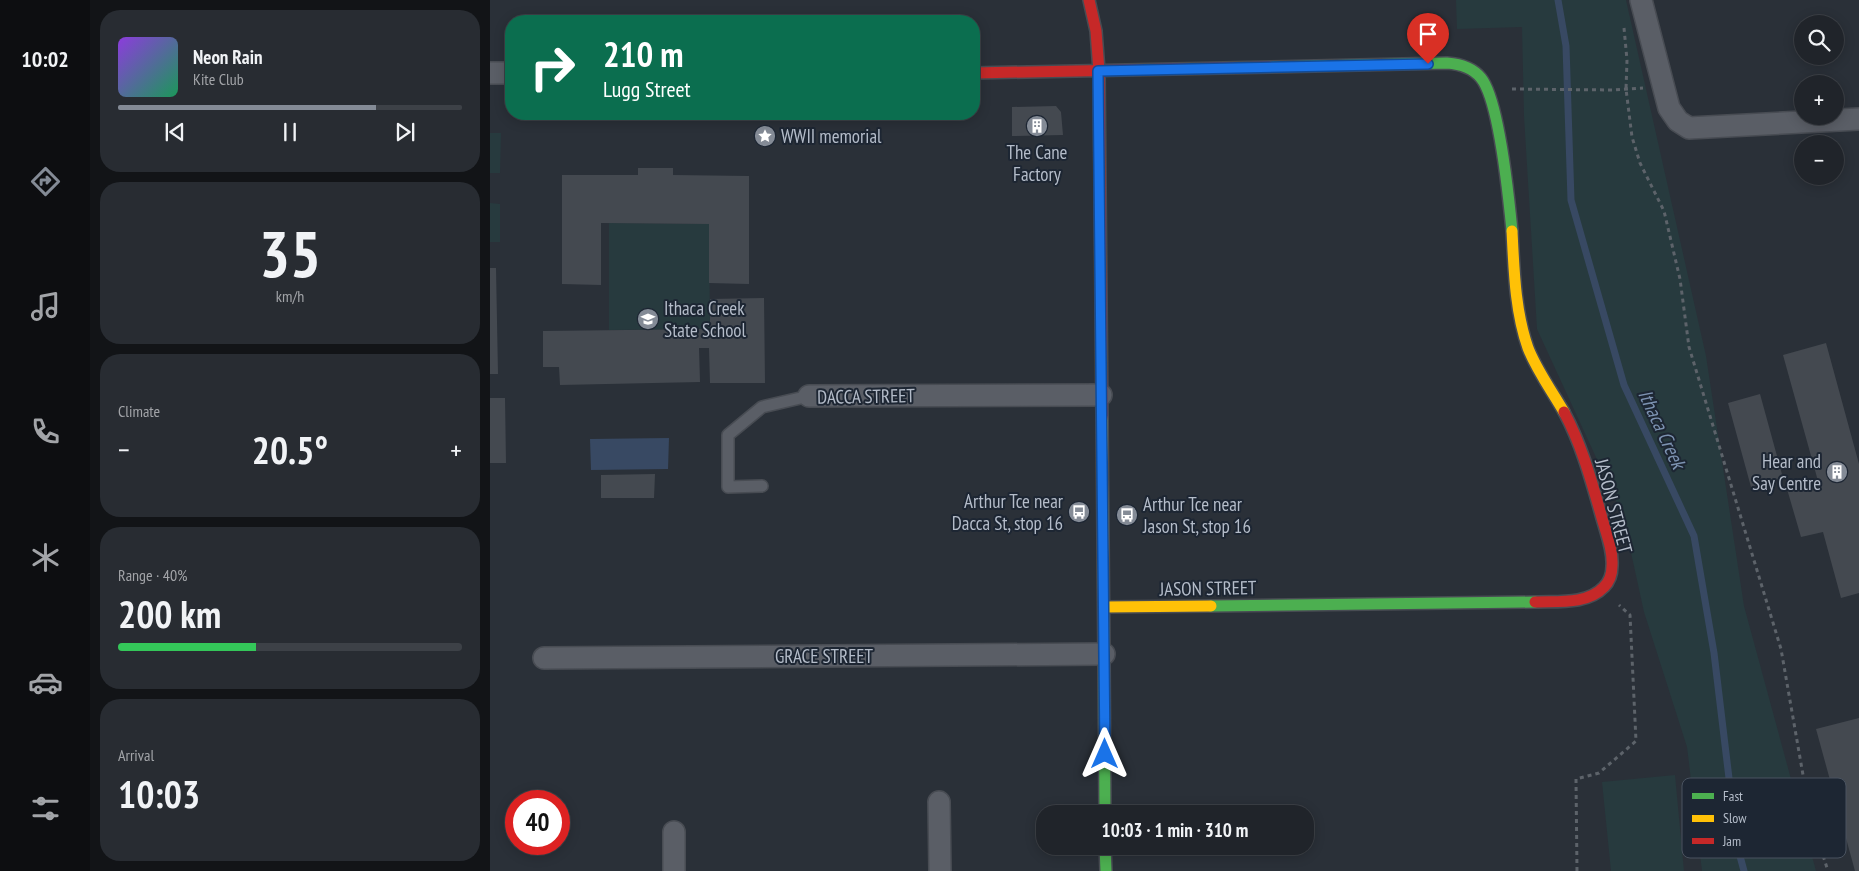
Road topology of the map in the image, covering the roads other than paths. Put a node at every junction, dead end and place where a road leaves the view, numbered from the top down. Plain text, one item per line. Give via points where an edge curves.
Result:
1 (1090, 0) edge
2 (1641, 0) edge
3 (1098, 71) junction
4 (490, 73) edge
5 (505, 73) edge
6 (980, 73) edge
7 (1859, 119) edge
8 (1101, 395) junction
9 (809, 396) joint
10 (762, 486) dead end
11 (1104, 607) junction
12 (1104, 654) junction
13 (544, 658) dead end
14 (939, 802) dead end
15 (1105, 805) edge
16 (674, 832) dead end
17 (1106, 855) edge
18 (674, 871) edge
19 (940, 871) edge
20 (1106, 871) edge

1 - 3 street
2 - 7 street via 1669,108 1678,121 1689,128
3 - 6 street
3 - 8 street
3 - 11 street, JASON STREET via 1447,63 1473,71 1488,90 1498,133 1524,338 1580,450 1607,537 1612,570 1602,589 1584,599 1565,601
4 - 5 street
8 - 9 street, DACCA STREET
8 - 11 street
9 - 10 lane, DACCA STREET via 762,407 728,435 728,487
11 - 12 street
12 - 13 street, GRACE STREET
12 - 15 street
14 - 19 street
16 - 18 street
17 - 20 street

